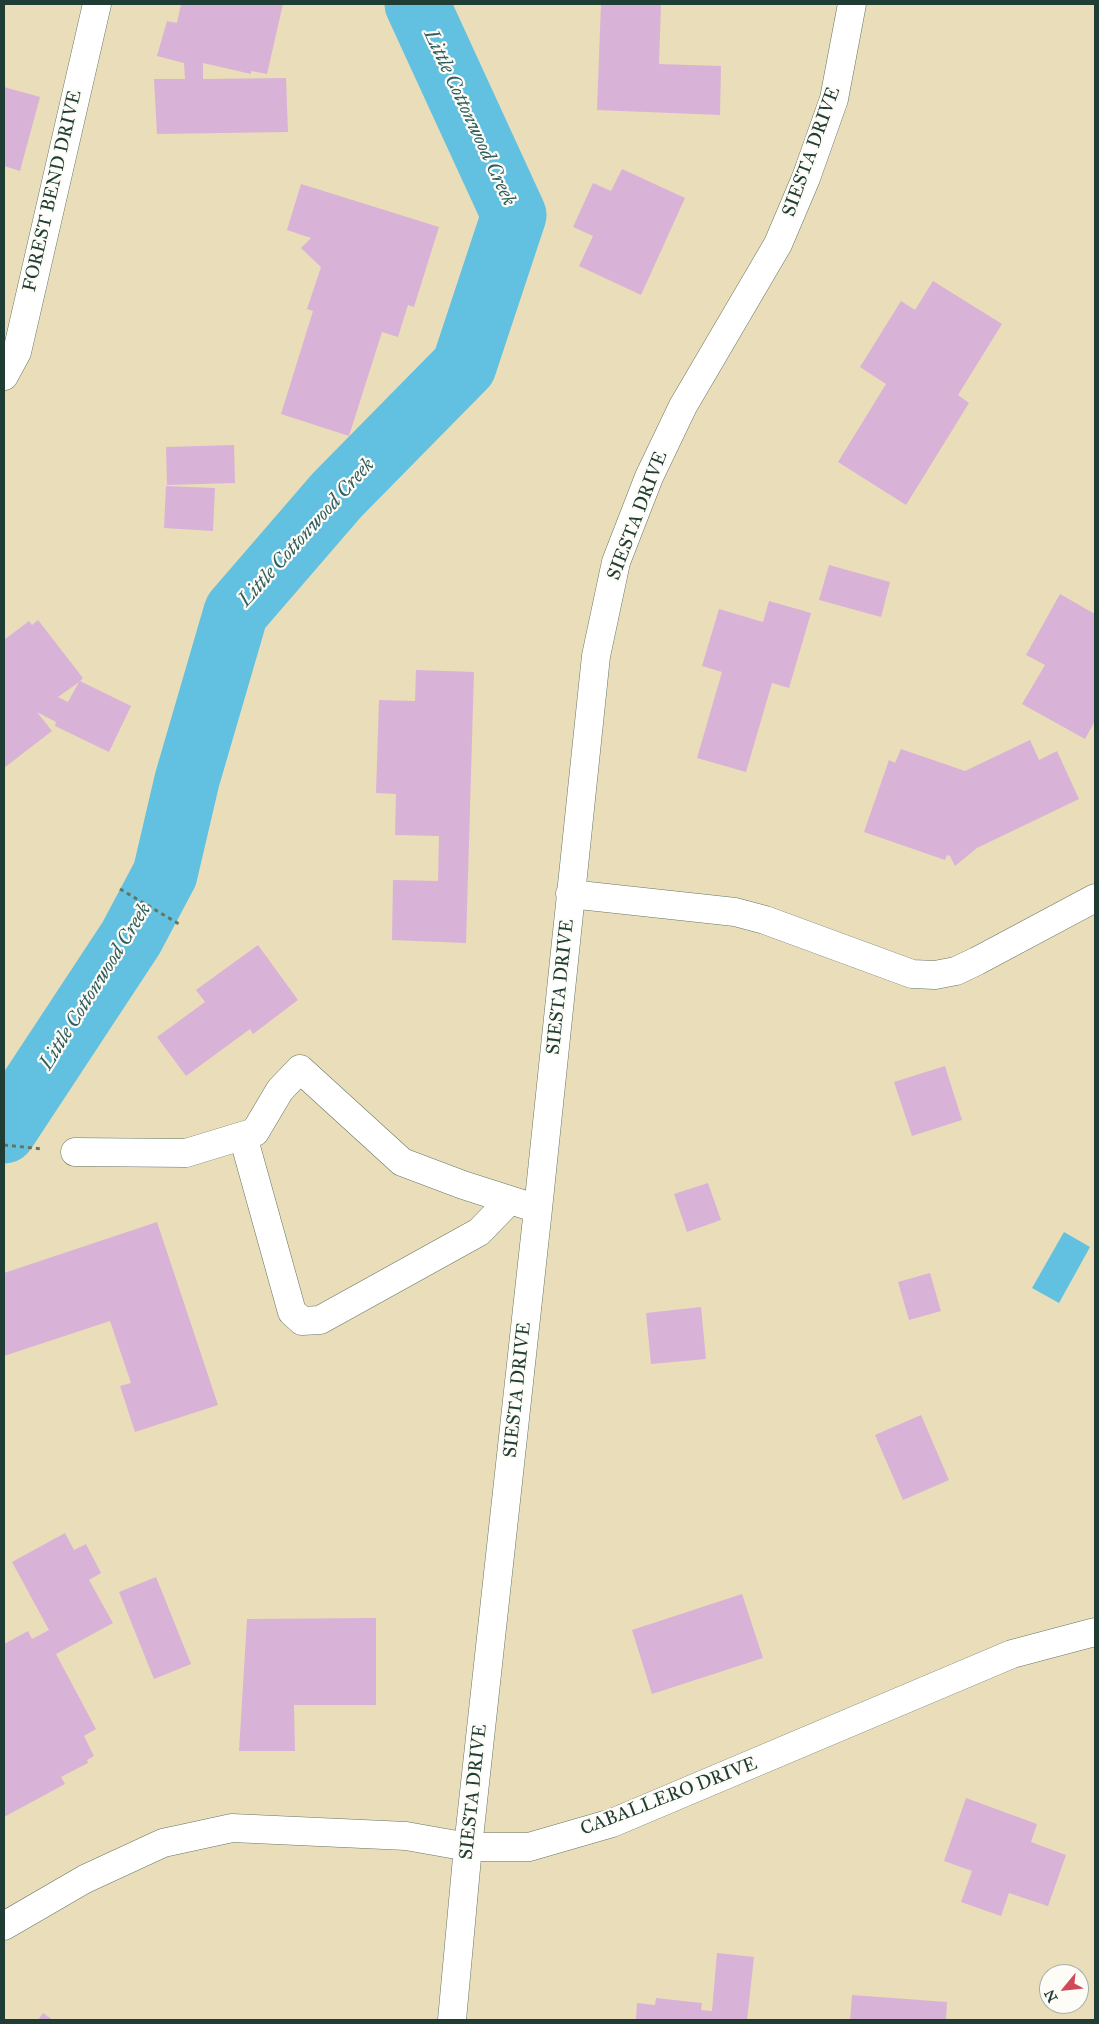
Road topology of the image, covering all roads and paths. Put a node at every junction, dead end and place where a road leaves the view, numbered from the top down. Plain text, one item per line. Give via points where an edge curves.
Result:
1 (97, 4) edge
2 (852, 4) edge
3 (4, 376) edge
4 (120, 889) dead end
5 (570, 894) junction
6 (1095, 898) edge
7 (179, 924) dead end
8 (243, 1136) junction
9 (4, 1145) edge
10 (31, 1148) dead end
11 (75, 1152) dead end
12 (510, 1200) junction
13 (538, 1209) junction
14 (1095, 1632) edge
15 (468, 1847) junction
16 (4, 1926) edge
17 (452, 2020) edge

1 - 3 street, FOREST BEND DRIVE via 17,352
2 - 5 street, SIESTA DRIVE via 834,100 806,178 778,244 683,406 648,477 616,562 596,656
4 - 7 path
5 - 6 street via 735,912 912,974 935,976 977,961
5 - 13 street, SIESTA DRIVE
8 - 11 street via 186,1154
8 - 12 street via 255,1132 280,1090 300,1069 402,1162
8 - 12 street via 292,1312 302,1321 320,1320 479,1232
9 - 10 path
12 - 13 street
13 - 15 street, SIESTA DRIVE
14 - 15 street, CABALLERO DRIVE via 1012,1654 612,1823 529,1847
15 - 16 street, CABALLERO DRIVE via 406,1836 232,1828 163,1843 85,1879
15 - 17 street, SIESTA DRIVE

